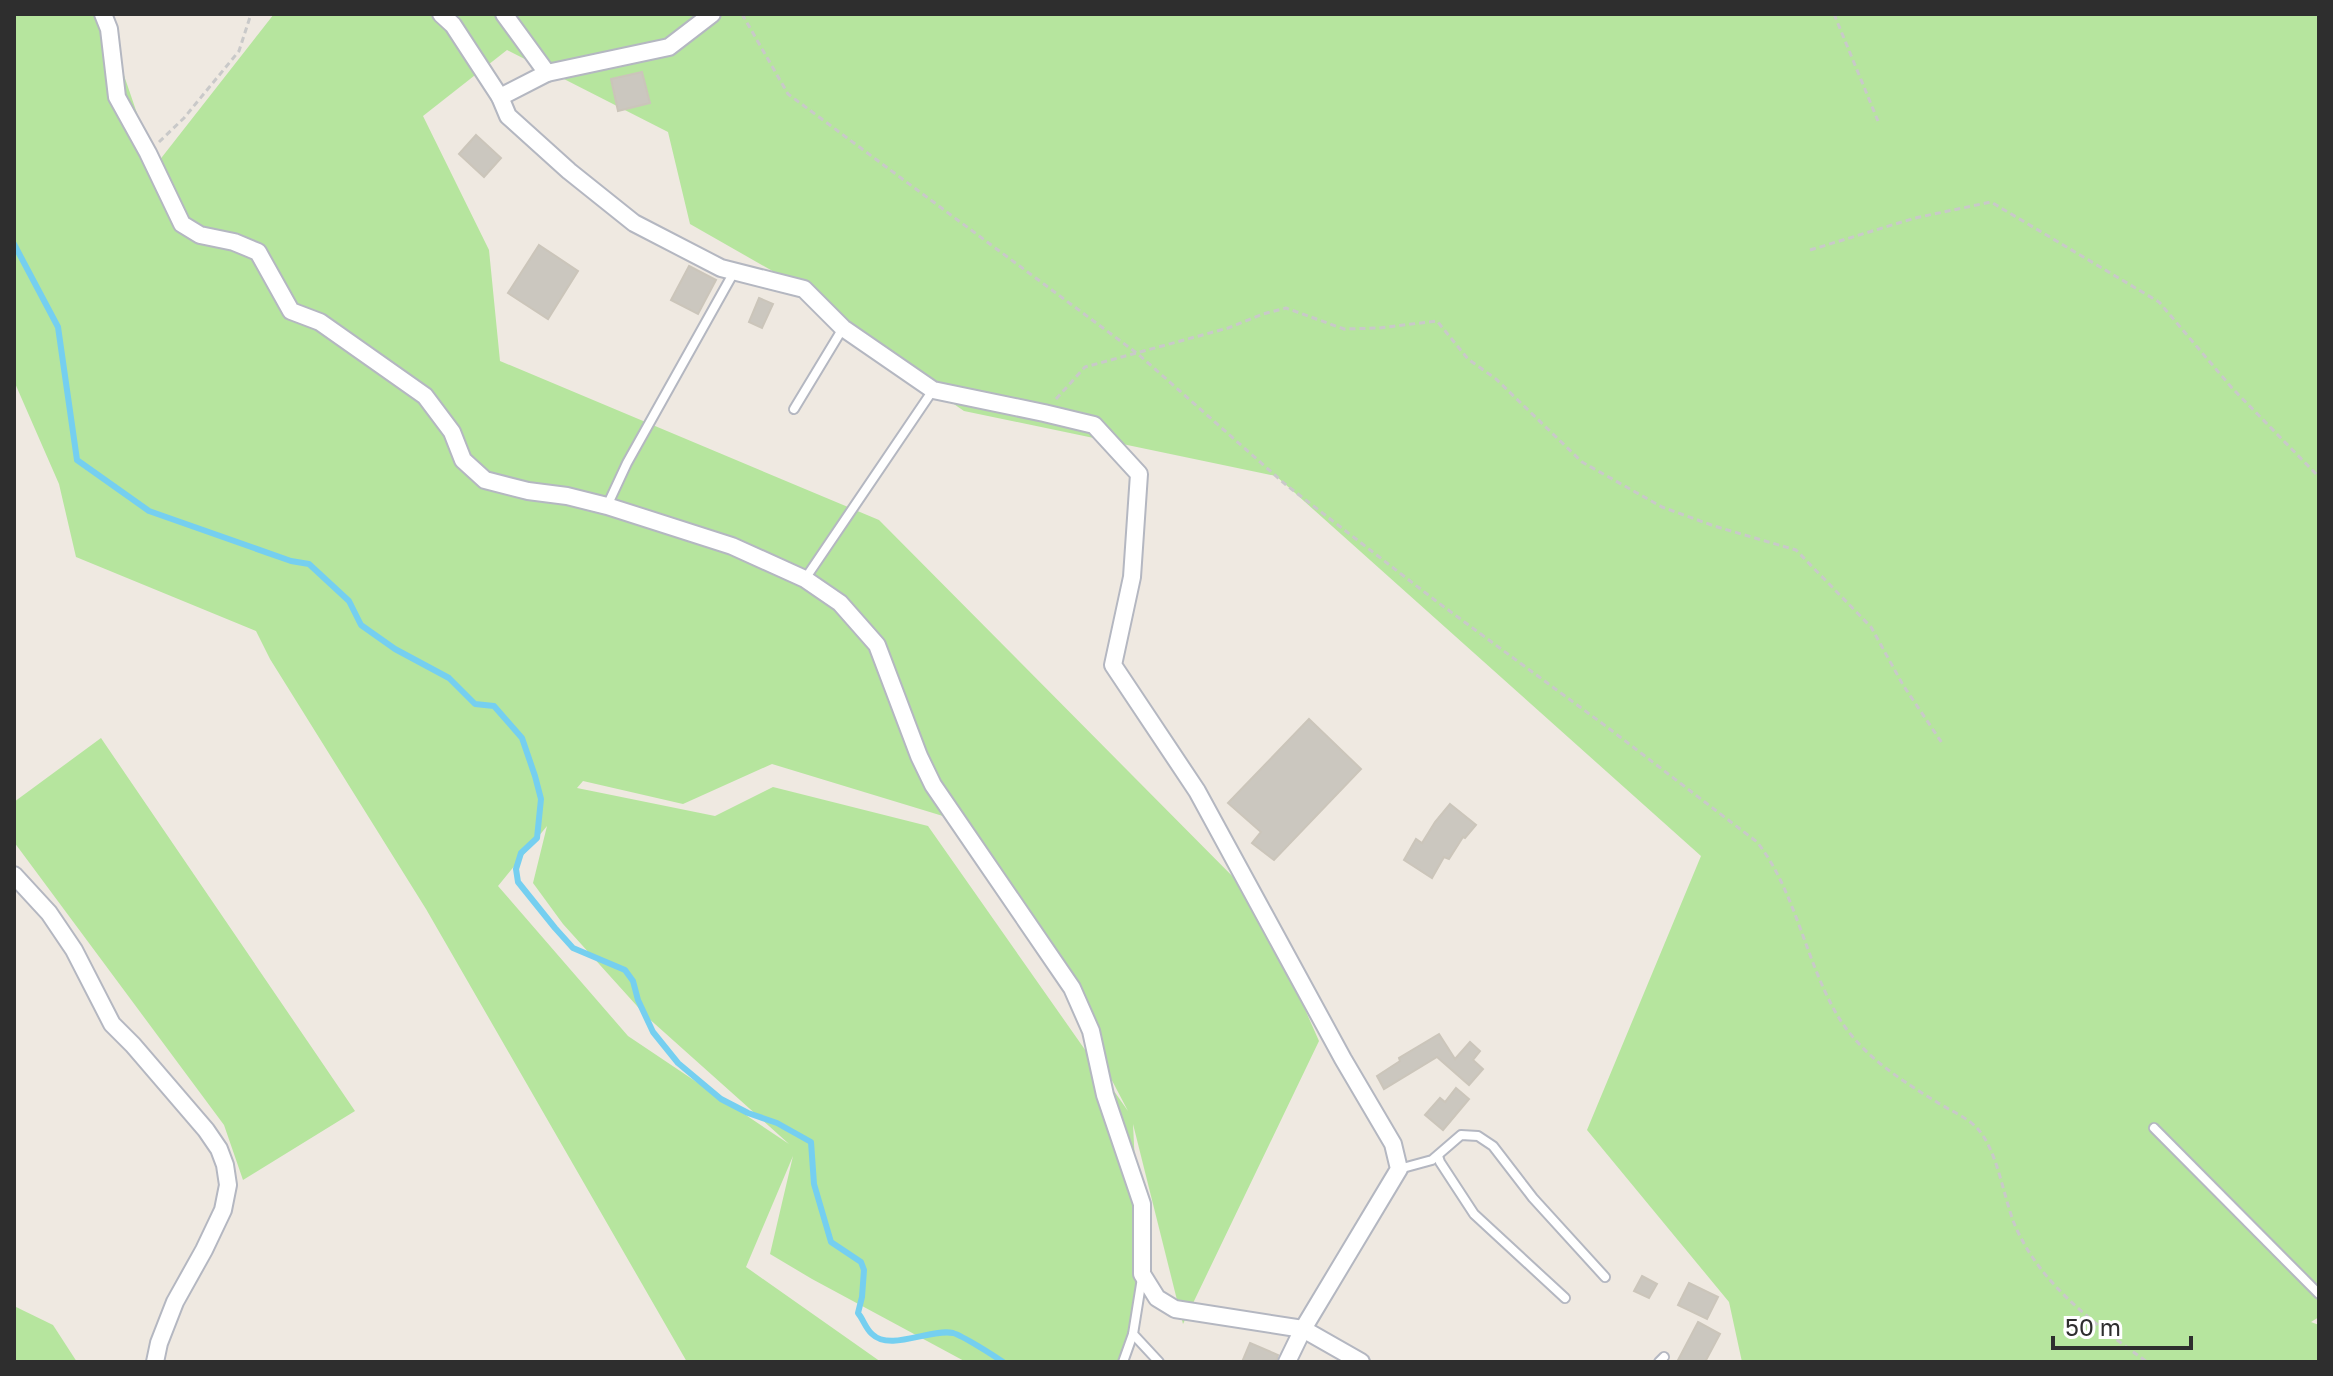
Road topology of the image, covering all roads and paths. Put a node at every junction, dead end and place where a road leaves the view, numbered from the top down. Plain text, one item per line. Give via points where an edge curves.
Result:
1 (103, 14) edge
2 (251, 14) edge
3 (441, 14) edge
4 (504, 14) edge
5 (712, 14) edge
6 (742, 14) edge
7 (1834, 14) edge
8 (547, 73) junction
9 (500, 97) junction
10 (1878, 121) dead end
11 (148, 153) junction
12 (1810, 250) dead end
13 (734, 271) junction
14 (843, 328) junction
15 (1138, 354) junction
16 (933, 390) junction
17 (794, 409) dead end
18 (1044, 413) junction
19 (2319, 477) edge
20 (607, 506) junction
21 (805, 579) junction
22 (1942, 743) dead end
23 (14, 875) edge
24 (2154, 1128) dead end
25 (1438, 1156) junction
26 (1399, 1169) junction
27 (1142, 1274) junction
28 (1605, 1277) dead end
29 (2319, 1294) edge
30 (1565, 1298) dead end
31 (1303, 1329) junction
32 (1133, 1334) junction
33 (155, 1362) edge
34 (1123, 1362) edge
35 (1159, 1362) edge
36 (1287, 1362) edge
37 (1361, 1362) edge
38 (2147, 1362) edge

1 - 11 street via 117,97
2 - 11 path via 239,51
3 - 9 street
4 - 8 street
5 - 8 street via 669,47
6 - 15 path via 788,94
7 - 10 path
8 - 9 street
9 - 13 street via 508,116 528,135 634,223
11 - 20 street via 182,224 200,235 258,252 291,311 320,322 425,396 452,432 463,460 485,480
12 - 19 path via 1915,218 1991,202 2159,302 2232,388
13 - 14 street via 804,289
13 - 20 lane
14 - 16 street
14 - 17 lane
15 - 18 path via 1085,367
15 - 22 path via 1286,308 1344,329 1437,321 1468,359 1582,462 1662,507 1796,550 1871,627
15 - 38 path via 1285,484 1757,842 1782,886 1819,981 1854,1041 1897,1078 1976,1127 2035,1263 2087,1318
16 - 18 street
16 - 21 lane
18 - 26 street via 1094,425 1139,474 1132,577 1113,665 1197,791 1393,1144
20 - 21 street via 732,546
21 - 27 street via 840,603 877,645 933,785 1072,988 1091,1031 1105,1095 1142,1204
23 - 33 street via 74,950 112,1024 206,1130 225,1165 223,1210 175,1302
24 - 29 lane
25 - 26 lane
25 - 28 lane via 1461,1135 1478,1136 1493,1146
25 - 30 lane via 1474,1214
26 - 31 street
27 - 31 street via 1157,1298 1175,1309
27 - 32 lane
31 - 36 street
31 - 37 street
32 - 34 lane
32 - 35 lane

